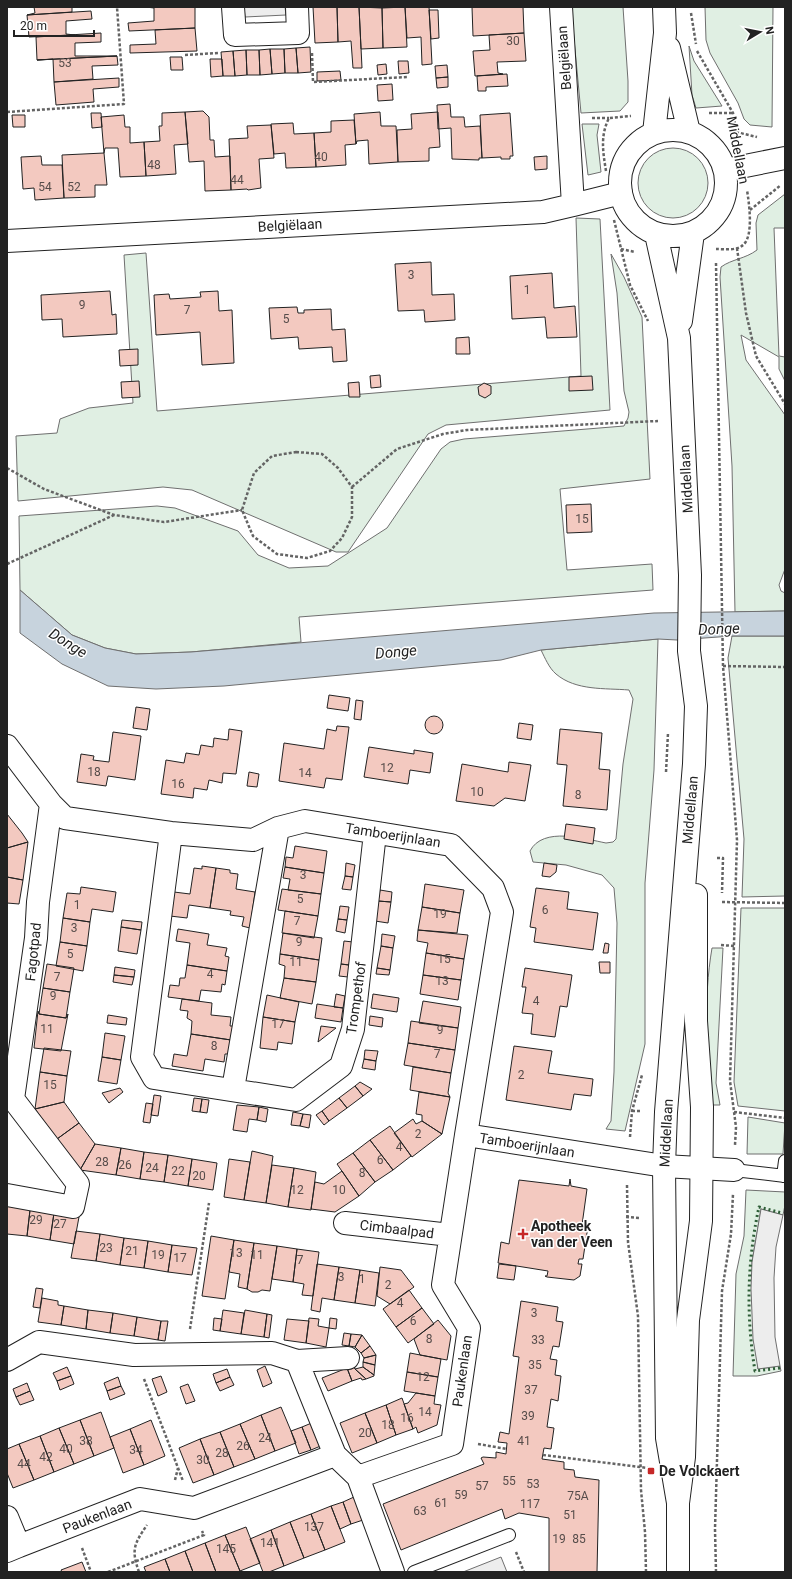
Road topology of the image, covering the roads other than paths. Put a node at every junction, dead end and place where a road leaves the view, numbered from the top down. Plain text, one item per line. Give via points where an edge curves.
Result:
1 (233, 7) edge
2 (297, 7) edge
3 (561, 7) edge
4 (664, 7) edge
5 (665, 33) junction
6 (689, 132) junction
7 (654, 133) junction
8 (785, 158) edge
9 (734, 169) junction
10 (615, 194) junction
11 (573, 205) junction
12 (693, 233) junction
13 (656, 234) junction
14 (7, 241) edge
15 (679, 338) junction
16 (7, 746) edge
17 (694, 764) junction
18 (51, 804) junction
19 (278, 828) junction
20 (171, 833) junction
21 (375, 833) junction
22 (234, 1089) junction
23 (10, 1104) edge
24 (466, 1135) junction
25 (785, 1161) edge
26 (664, 1166) junction
27 (701, 1167) junction
28 (734, 1170) joint
29 (784, 1176) edge
30 (7, 1195) edge
31 (345, 1223) dead end
32 (450, 1235) junction
33 (348, 1358) dead end
34 (7, 1360) edge
35 (297, 1360) junction
36 (335, 1455) junction
37 (358, 1477) junction
38 (678, 1503) junction
39 (7, 1517) edge
40 (509, 1535) dead end
41 (13, 1548) edge
42 (393, 1572) edge
43 (414, 1572) edge
44 (678, 1572) edge

1 - 2 street via 235,36 298,33
3 - 11 street, Belgiëlaan
4 - 5 street
5 - 6 street
5 - 7 street
6 - 7 street via 672,129
6 - 9 street via 705,140
7 - 10 street via 638,143 622,165
8 - 9 street
9 - 12 street via 724,200 708,224
10 - 11 street, Belgiëlaan
10 - 13 street via 643,228
11 - 14 street, Belgiëlaan via 543,212
12 - 13 street via 676,237
12 - 15 street, Middellaan
13 - 15 street, Middellaan
15 - 17 street, Middellaan via 690,575 689,651 696,706
16 - 18 street, Tamboerijnlaan
17 - 26 street, Middellaan
17 - 27 street, Middellaan via 696,1021 702,1107
18 - 20 street, Tamboerijnlaan via 65,818
18 - 23 street, Fagotpad via 38,902 36,938
19 - 20 street, Tamboerijnlaan via 252,840
19 - 21 street, Tamboerijnlaan via 305,821
19 - 22 street
20 - 22 street, Trompethof via 142,1057 154,1078
21 - 22 street, Trompethof via 353,1029 341,1066 296,1100
21 - 24 street, Tamboerijnlaan via 451,844 493,888 502,912
23 - 30 street, Fagotpad via 78,1184 73,1207
24 - 26 street, Tamboerijnlaan
24 - 32 street, Paukenlaan
25 - 29 lane
26 - 27 street, Tamboerijnlaan
26 - 38 street, Middellaan via 666,1438
27 - 28 street, Tamboerijnlaan
27 - 38 street, Middellaan via 701,1220 688,1320 684,1457
28 - 29 lane
31 - 32 street, Cimbaalpad
32 - 37 street, Paukenlaan via 443,1285 469,1328 452,1444
33 - 35 street
34 - 35 street via 39,1342 134,1355 272,1352
35 - 36 street
36 - 37 street
36 - 41 street, Paukenlaan via 194,1508 140,1499
37 - 42 street
38 - 44 street, Middellaan
39 - 41 street, Paukenlaan
40 - 43 lane

